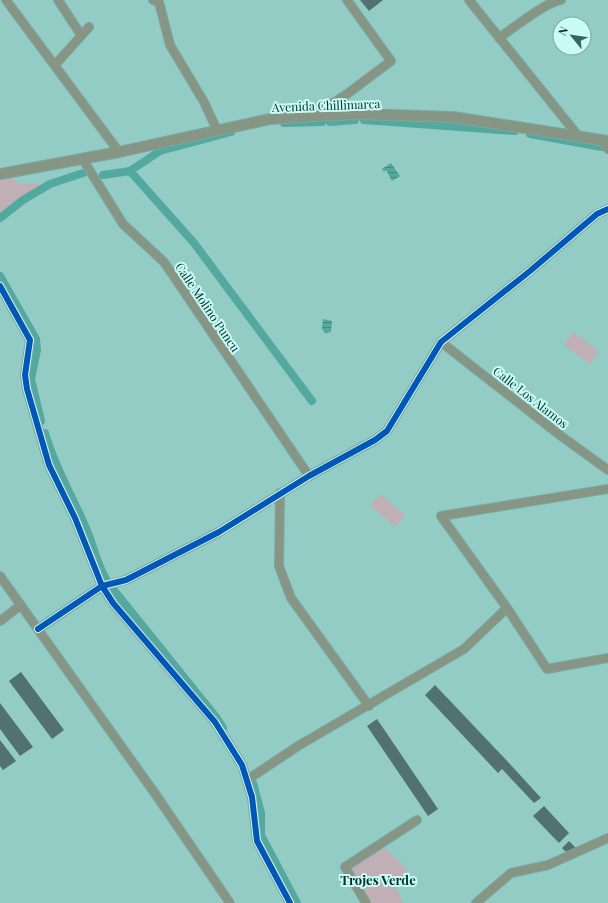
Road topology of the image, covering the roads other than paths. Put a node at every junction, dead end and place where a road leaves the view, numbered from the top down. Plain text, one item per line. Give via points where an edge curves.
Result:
1 (6, 0) edge
2 (58, 0) edge
3 (153, 0) edge
4 (347, 0) edge
5 (469, 0) edge
6 (561, 0) edge
7 (89, 27) dead end
8 (82, 35) junction
9 (499, 38) junction
10 (55, 65) junction
11 (313, 116) junction
12 (217, 130) junction
13 (579, 137) junction
14 (604, 141) edge
15 (608, 149) edge
16 (119, 152) junction
17 (82, 158) junction
18 (0, 174) edge
19 (608, 209) edge
20 (0, 286) edge
21 (441, 342) junction
22 (608, 470) edge
23 (309, 476) junction
24 (608, 489) edge
25 (280, 493) junction
26 (0, 576) edge
27 (102, 586) junction
28 (21, 604) junction
29 (507, 608) junction
30 (0, 621) edge
31 (38, 628) junction
32 (608, 658) edge
33 (369, 706) junction
34 (247, 780) junction
35 (417, 820) dead end
36 (608, 838) edge
37 (230, 903) edge
38 (290, 903) edge
39 (366, 903) edge
40 (476, 903) edge

1 - 10 street
2 - 8 street
3 - 12 street via 159,2 170,45 204,102
4 - 11 street via 391,61
5 - 9 street
6 - 9 street via 535,13
7 - 8 street
8 - 10 street
9 - 13 street
10 - 16 street
11 - 12 street, Avenida Chillimarca via 270,119
11 - 13 street, Avenida Chillimarca via 357,114 453,118
12 - 16 street, Avenida Chillimarca
13 - 14 street, Avenida Chillimarca
14 - 15 street
16 - 17 street, Avenida Chillimarca
17 - 18 street, Avenida Chillimarca
17 - 23 street, Calle Molino Puncu via 123,224 164,262
19 - 21 street via 597,214
20 - 27 street via 30,340 25,375 27,389 49,465 75,518
21 - 22 street, Calle Los Alamos
21 - 23 street via 387,431
23 - 25 street
24 - 29 street via 441,516
25 - 27 street via 218,532 126,580
25 - 33 street via 279,566 291,598
26 - 28 street
27 - 31 street
27 - 34 street via 215,722 242,766
28 - 30 street
28 - 31 street
29 - 32 street via 547,669
29 - 33 street via 464,649
31 - 37 street
33 - 34 street via 298,746
34 - 38 street via 252,797 257,841
35 - 39 street via 345,867
36 - 40 street via 548,865 511,873

